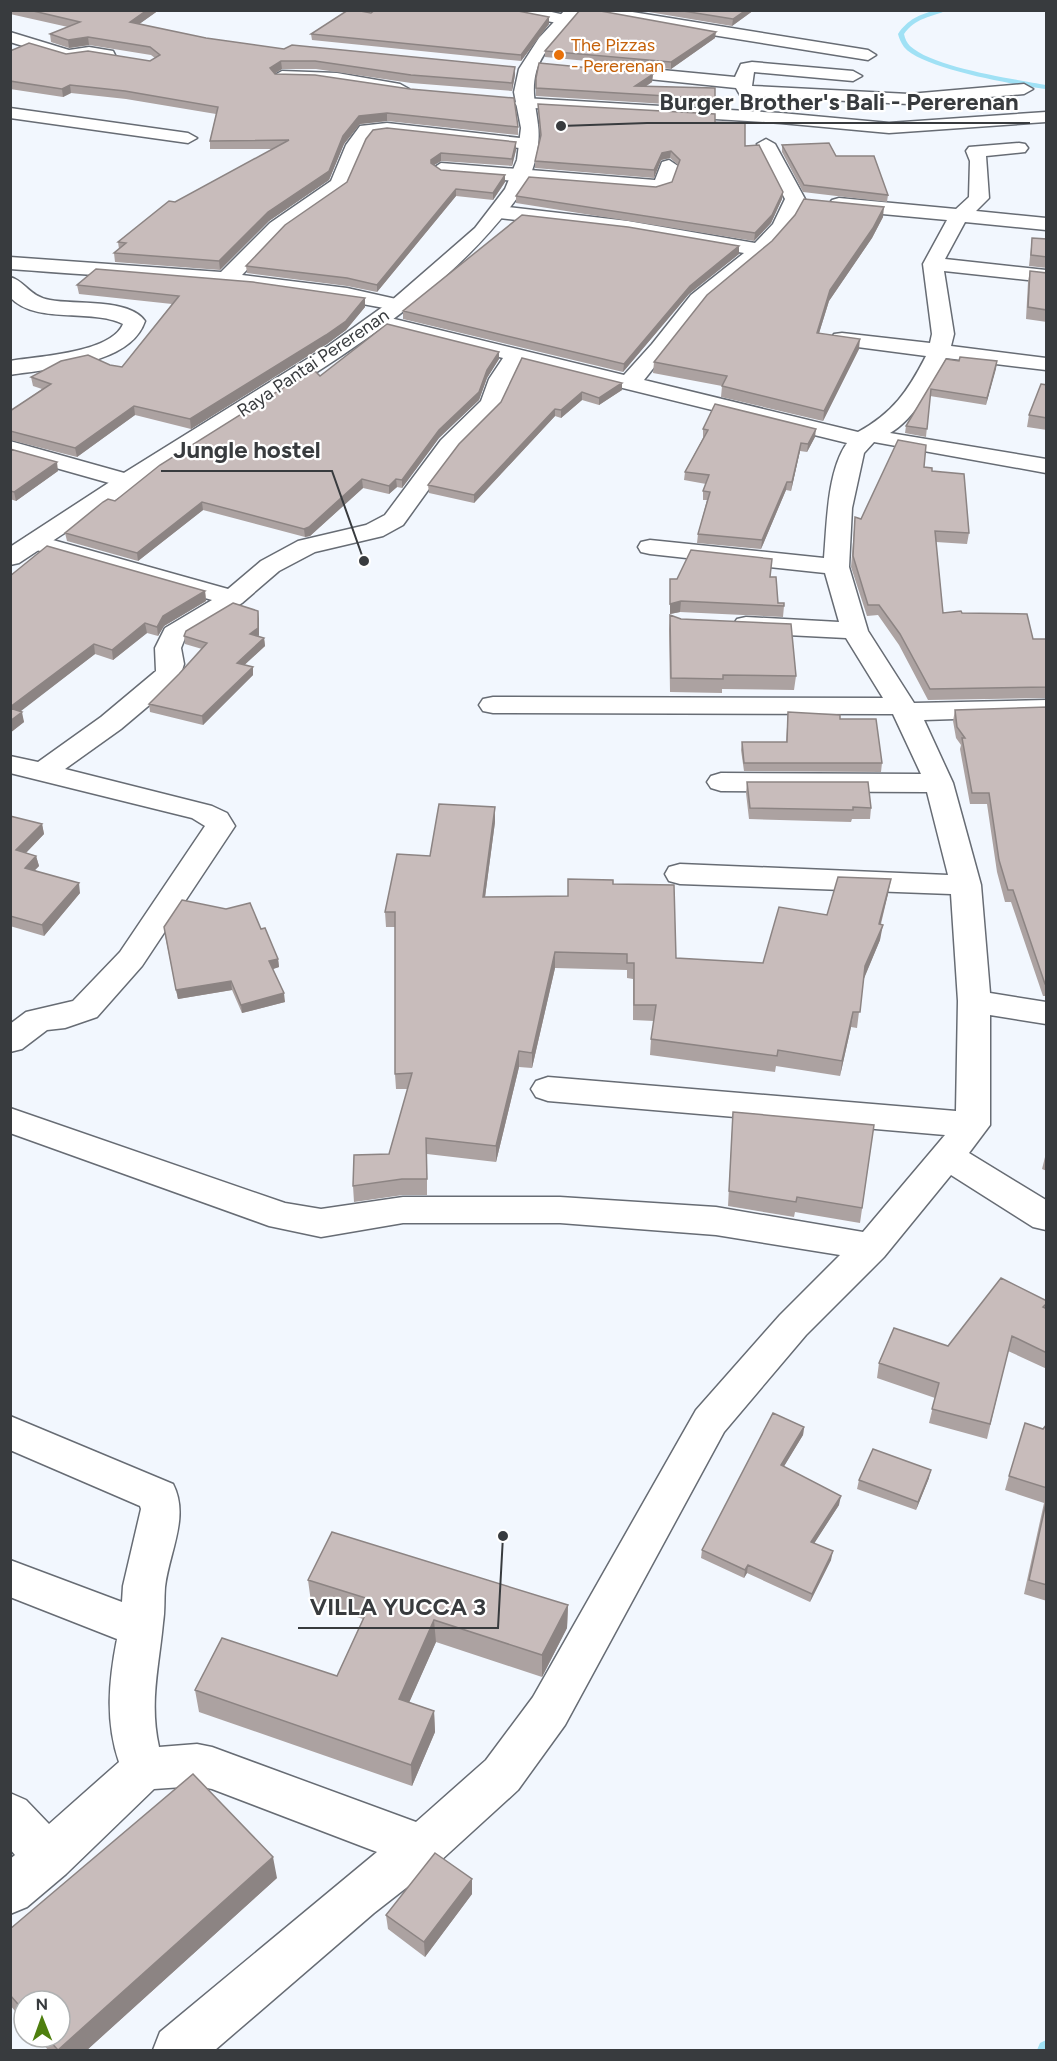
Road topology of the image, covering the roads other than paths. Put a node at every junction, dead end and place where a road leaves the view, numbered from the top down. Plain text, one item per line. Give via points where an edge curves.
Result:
1 (514, 10) edge
2 (587, 10) edge
3 (569, 15) edge
4 (10, 37) edge
5 (868, 55) dead end
6 (120, 57) edge
7 (556, 65) edge
8 (531, 66) junction
9 (505, 67) edge
10 (591, 68) edge
11 (282, 76) edge
12 (853, 76) dead end
13 (742, 83) junction
14 (1024, 89) dead end
15 (423, 91) edge
16 (518, 100) junction
17 (10, 113) edge
18 (1047, 117) edge
19 (858, 132) dead end
20 (188, 138) dead end
21 (529, 144) junction
22 (766, 144) dead end
23 (1018, 148) dead end
24 (975, 154) junction
25 (669, 166) dead end
26 (441, 169) edge
27 (521, 174) junction
28 (795, 199) junction
29 (499, 212) junction
30 (958, 218) junction
31 (1047, 224) edge
32 (760, 250) junction
33 (10, 263) edge
34 (933, 264) junction
35 (1047, 276) edge
36 (226, 279) junction
37 (10, 283) edge
38 (398, 305) junction
39 (378, 321) junction
40 (842, 339) edge
41 (939, 351) junction
42 (515, 356) junction
43 (1047, 364) edge
44 (10, 368) edge
45 (631, 381) junction
46 (863, 438) junction
47 (10, 448) edge
48 (1047, 465) edge
49 (127, 481) junction
50 (35, 542) junction
51 (650, 547) dead end
52 (10, 558) edge
53 (836, 567) junction
54 (233, 597) junction
55 (727, 624) edge
56 (855, 631) junction
57 (493, 705) dead end
58 (1047, 708) edge
59 (904, 709) junction
60 (21, 771) edge
61 (721, 782) dead end
62 (939, 783) junction
63 (680, 874) dead end
64 (966, 885) junction
65 (974, 1002) junction
66 (1047, 1013) edge
67 (10, 1041) edge
68 (548, 1089) dead end
69 (10, 1120) edge
70 (973, 1125) junction
71 (948, 1157) junction
72 (1047, 1217) edge
73 (871, 1247) junction
74 (10, 1432) edge
75 (10, 1578) edge
76 (142, 1624) junction
77 (144, 1769) junction
78 (10, 1815) edge
79 (422, 1847) junction
80 (49, 1857) junction
81 (10, 1891) edge
82 (178, 2050) edge

1 - 3 street
2 - 5 street
3 - 8 street, Raya Pantai Pererenan via 539,50
4 - 6 street via 68,55 89,52
7 - 8 street
8 - 9 street
8 - 16 street, Raya Pantai Pererenan
10 - 13 street
11 - 15 street via 337,78
12 - 13 street via 752,67 747,68
13 - 14 street via 746,91 909,99
16 - 18 street via 889,128
16 - 21 street, Raya Pantai Pererenan via 530,128
17 - 20 street
19 - 24 street via 930,134 960,143
21 - 27 street, Raya Pantai Pererenan
21 - 36 street via 387,128 366,130 355,145 339,184 276,227
22 - 28 street
23 - 24 street via 981,148
24 - 30 street via 979,161 979,198
25 - 27 street via 663,184 655,186
26 - 27 street
27 - 29 street, Raya Pantai Pererenan
28 - 30 street
28 - 32 street via 782,226
29 - 32 street via 628,227
29 - 38 street, Raya Pantai Pererenan via 482,232
30 - 31 street
30 - 34 street
32 - 45 street via 698,299
33 - 36 street
34 - 35 street
34 - 41 street via 944,334
36 - 38 street via 347,294
37 - 44 street via 25,298 40,304 126,315 134,321 122,341 102,349
38 - 39 street, Raya Pantai Pererenan
39 - 42 street
39 - 49 street, Raya Pantai Pererenan via 266,397
40 - 41 street
41 - 43 street
41 - 46 street via 922,385 898,414
42 - 45 street
42 - 54 street via 491,403 449,445 393,520 374,531 307,546 290,554
45 - 46 street
46 - 48 street
46 - 53 street via 852,453 840,508
47 - 49 street
49 - 50 street, Raya Pantai Pererenan
50 - 52 street, Raya Pantai Pererenan
50 - 54 street
51 - 53 street
53 - 56 street
54 - 60 street via 174,634 168,648 169,674 111,723
55 - 56 street
56 - 59 street
57 - 59 street
58 - 59 street
59 - 62 street
60 - 67 street via 202,812 217,819 220,825 130,959 85,1009 65,1017 38,1020
61 - 62 street
62 - 64 street
63 - 64 street
64 - 65 street
65 - 66 street
65 - 70 street
68 - 70 street
69 - 73 street via 282,1216 321,1223 403,1210 560,1210 716,1221
70 - 71 street
71 - 72 street
71 - 73 street
73 - 79 street via 793,1325 710,1421 549,1711 502,1775
74 - 76 street via 159,1496 161,1509 144,1586
75 - 76 street via 121,1621
76 - 77 street via 130,1678 134,1744
77 - 79 street via 197,1765 212,1768
77 - 80 street
78 - 80 street
79 - 82 street via 357,1897
80 - 81 street

